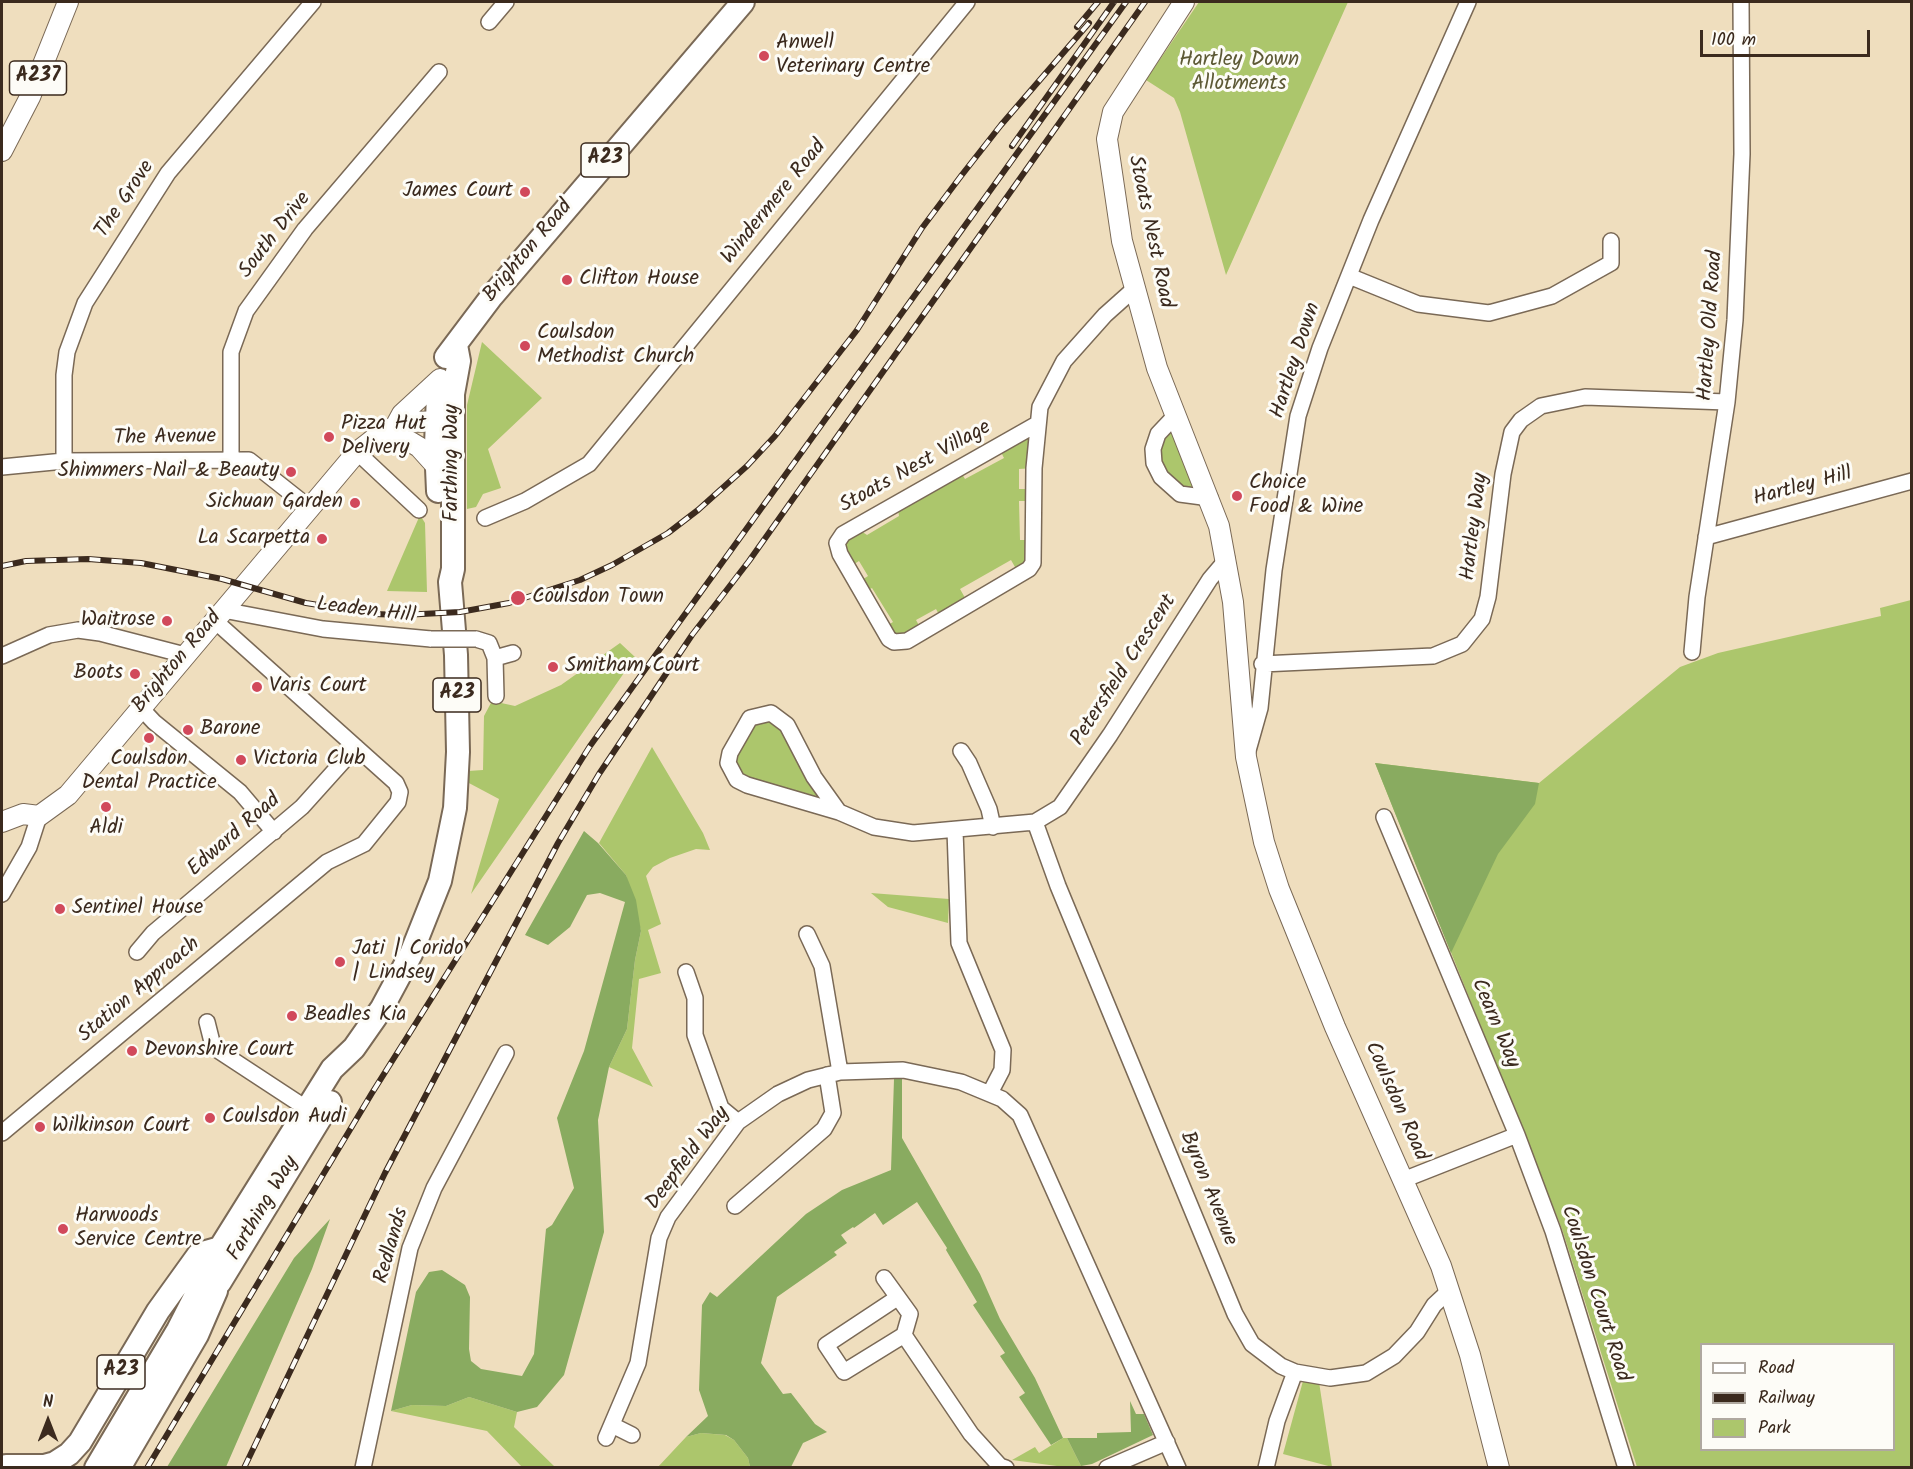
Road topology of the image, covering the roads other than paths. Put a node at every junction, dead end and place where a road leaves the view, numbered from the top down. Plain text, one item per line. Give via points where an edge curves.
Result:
1 (68, 2) edge
2 (313, 2) edge
3 (506, 2) edge
4 (744, 2) edge
5 (967, 2) edge
6 (1184, 2) edge
7 (1468, 2) edge
8 (1741, 2) edge
9 (489, 22) dead end
10 (439, 72) dead end
11 (2, 150) edge
12 (1611, 241) dead end
13 (1349, 276) junction
14 (1133, 290) junction
15 (456, 345) junction
16 (440, 379) junction
17 (1727, 402) junction
18 (1175, 416) junction
19 (444, 421) junction
20 (1037, 424) junction
21 (396, 425) junction
22 (364, 447) junction
23 (231, 460) junction
24 (64, 461) junction
25 (437, 467) junction
26 (2, 468) edge
27 (1911, 481) edge
28 (1210, 498) junction
29 (311, 509) junction
30 (420, 510) dead end
31 (493, 510) dead end
32 (1706, 537) junction
33 (1227, 559) junction
34 (450, 582) junction
35 (218, 615) junction
36 (1692, 652) dead end
37 (513, 653) dead end
38 (185, 655) junction
39 (2, 656) edge
40 (495, 658) junction
41 (1262, 664) junction
42 (496, 696) dead end
43 (140, 707) junction
44 (356, 747) junction
45 (970, 756) dead end
46 (1246, 756) junction
47 (839, 812) junction
48 (39, 816) junction
49 (1384, 817) dead end
50 (2, 822) edge
51 (1035, 822) junction
52 (993, 827) junction
53 (955, 830) junction
54 (274, 832) junction
55 (2, 894) edge
56 (807, 934) dead end
57 (137, 952) dead end
58 (686, 972) dead end
59 (207, 1022) dead end
60 (506, 1053) dead end
61 (834, 1073) junction
62 (990, 1094) junction
63 (314, 1113) junction
64 (738, 1122) junction
65 (2, 1133) edge
66 (1517, 1135) junction
67 (1403, 1180) junction
68 (735, 1206) dead end
69 (220, 1248) junction
70 (884, 1278) dead end
71 (220, 1282) junction
72 (1450, 1290) junction
73 (897, 1298) junction
74 (178, 1330) junction
75 (904, 1335) junction
76 (1295, 1372) junction
77 (632, 1435) dead end
78 (1167, 1442) junction
79 (5, 1466) edge
80 (96, 1467) edge
81 (119, 1467) edge
82 (363, 1467) edge
83 (1006, 1467) edge
84 (1107, 1467) edge
85 (1178, 1467) edge
86 (1266, 1467) edge
87 (1499, 1467) edge
88 (1626, 1467) edge

1 - 11 main road, A237 via 34,87
2 - 24 street, The Grove via 168,173 85,303 67,352
3 - 9 street
4 - 15 highway, Brighton Road / A23 via 499,287
5 - 31 street, Windermere Road via 589,464 525,501
6 - 14 main road, Stoats Nest Road via 1113,112 1107,139 1116,211
7 - 13 street, Hartley Down
8 - 17 street, Hartley Old Road via 1739,264
10 - 23 street, South Drive via 305,229 246,311 231,352
12 - 13 street via 1611,263 1552,296 1489,313 1418,304
13 - 41 street, Hartley Down via 1298,416
14 - 18 main road, Stoats Nest Road
14 - 20 street, Stoats Nest Village via 1064,361 1040,407
15 - 16 highway, Brighton Road / A23 via 446,356
15 - 19 highway, Farthing Way / A23 via 459,361
16 - 19 highway, A23
16 - 21 main road, Brighton Road via 402,414
17 - 32 street, Hartley Old Road
17 - 41 street, Hartley Way via 1585,397 1541,406 1512,432 1488,597 1482,619 1462,644 1433,656
18 - 28 main road, Stoats Nest Road
18 - 28 street via 1158,434 1154,463 1161,477 1180,494
19 - 21 main road, Brighton Road
19 - 25 highway, Farthing Way / A23
19 - 34 highway, Farthing Way / A23 via 453,569
20 - 20 street, Stoats Nest Village via 843,534 837,543 840,554 889,639 907,641 1029,569 1033,563
21 - 22 main road, Brighton Road
22 - 25 main road via 409,441
22 - 29 main road, Brighton Road
22 - 30 street
23 - 24 street, The Avenue
23 - 29 street, The Avenue via 253,461
24 - 26 street, The Avenue
25 - 34 highway, Farthing Way / A23 via 441,533
27 - 32 street, Hartley Hill
28 - 33 main road, Stoats Nest Road
29 - 35 main road, Brighton Road
32 - 36 street, Hartley Old Road
33 - 46 main road, Stoats Nest Road
33 - 51 street, Petersfield Crescent via 1060,807
34 - 63 highway, Farthing Way / A23 via 458,752 453,819 440,881 411,954 382,1008 354,1048 332,1069
35 - 38 main road, Brighton Road
35 - 40 street, Leaden Hill, bridge via 430,639 476,639 489,643
35 - 44 street
37 - 40 street
38 - 39 street via 78,630 49,634
38 - 43 main road, Brighton Road
40 - 42 street
41 - 46 street, Hartley Down via 1260,708
43 - 48 main road, Brighton Road via 68,795
43 - 54 street via 240,792
44 - 54 street, Edward Road
44 - 65 street, Station Approach via 396,783 400,792 398,802 364,844 327,862
45 - 52 street
46 - 67 main road, Coulsdon Road via 1259,824 1279,889
47 - 47 street via 814,777 787,725 771,713 750,718 730,753 730,772 737,780
47 - 53 street via 874,827 913,832
48 - 50 main road via 23,814
48 - 55 street via 28,848
49 - 66 street, Cearn Way
51 - 52 street
51 - 76 street, Byron Avenue via 1235,1314 1252,1344
52 - 53 street
53 - 62 street via 960,943 1003,1050 1002,1070
54 - 57 street, Edward Road via 153,933
56 - 61 street via 822,966
58 - 64 street via 695,998 695,1035 720,1108
59 - 63 street via 212,1042 219,1051
60 - 82 street, Redlands via 434,1188 410,1248
61 - 62 street, Deepfield Way via 874,1069 928,1073
61 - 64 street, Deepfield Way via 777,1094
61 - 68 street via 833,1113 824,1129
62 - 78 street, Deepfield Way via 1020,1115
63 - 69 highway, Farthing Way / A23
63 - 71 highway, Farthing Way / A23
64 - 77 street, Deepfield Way via 668,1217 659,1238 638,1363 609,1432
66 - 67 street
66 - 88 street, Coulsdon Court Road via 1553,1231
67 - 72 main road, Coulsdon Road
69 - 74 highway, Farthing Way / A23
69 - 79 highway, A23 via 199,1254 158,1311 69,1454 44,1466
70 - 73 street
71 - 74 highway, Farthing Way / A23
71 - 81 highway, A23 via 197,1335
72 - 76 street, Byron Avenue via 1394,1356 1366,1373 1330,1378
72 - 87 main road, Coulsdon Road
73 - 75 street via 910,1314
73 - 75 street via 826,1344 844,1372
74 - 80 highway, Farthing Way / A23
75 - 83 street via 971,1434 1000,1466
76 - 86 street
78 - 84 street
78 - 85 street, Deepfield Way

